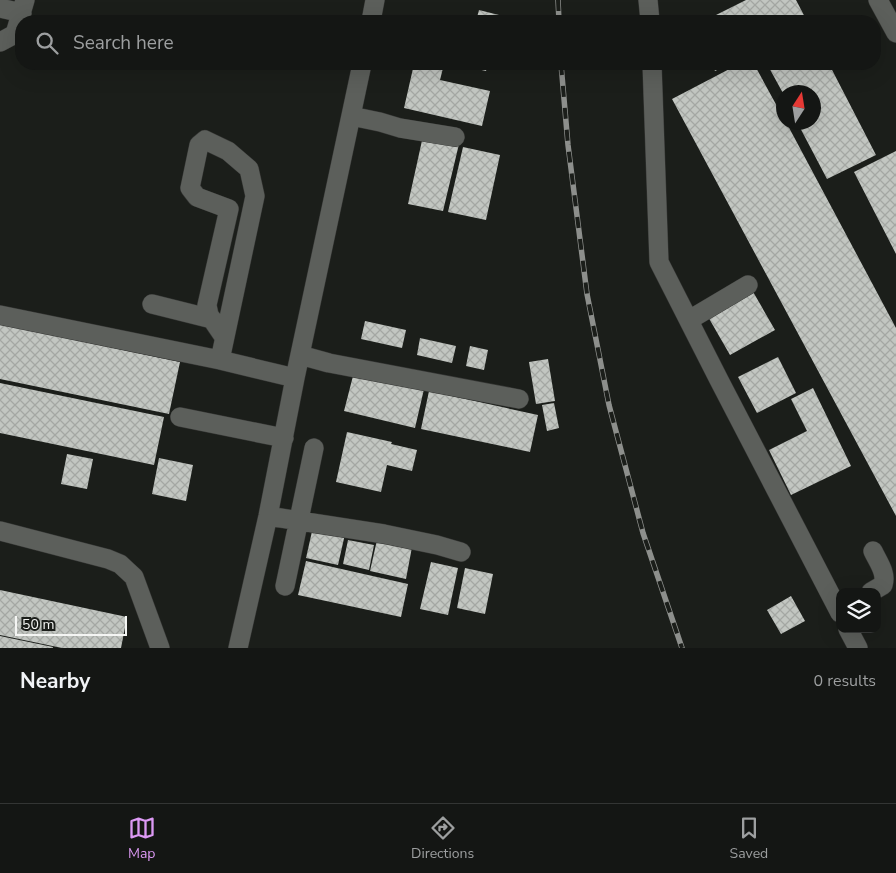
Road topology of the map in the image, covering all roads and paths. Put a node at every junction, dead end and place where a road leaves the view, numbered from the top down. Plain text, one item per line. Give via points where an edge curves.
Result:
1 (375, 0) edge
2 (648, 0) edge
3 (878, 0) edge
4 (24, 6) edge
5 (0, 8) edge
6 (372, 15) edge
7 (649, 15) edge
8 (896, 33) edge
9 (15, 34) edge
10 (0, 42) edge
11 (361, 70) edge
12 (652, 70) edge
13 (351, 116) junction
14 (455, 137) dead end
15 (748, 285) dead end
16 (152, 304) dead end
17 (0, 315) edge
18 (212, 319) junction
19 (689, 320) junction
20 (224, 337) junction
21 (300, 354) junction
22 (220, 360) junction
23 (295, 378) junction
24 (519, 399) dead end
25 (180, 417) dead end
26 (284, 438) junction
27 (314, 448) dead end
28 (268, 516) junction
29 (298, 520) junction
30 (0, 531) edge
31 (873, 551) dead end
32 (462, 552) dead end
33 (285, 586) dead end
34 (878, 588) edge
35 (836, 605) edge
36 (850, 633) edge
37 (160, 648) edge
38 (238, 648) edge
39 (858, 648) edge

1 - 6 lane
2 - 7 lane
3 - 8 lane
4 - 5 lane
9 - 10 lane
11 - 13 lane
12 - 19 lane via 659,262
13 - 14 lane
13 - 21 lane
15 - 19 lane
16 - 18 lane
17 - 22 lane
18 - 20 lane
18 - 20 lane via 207,305 230,212 225,206 197,198 190,188 199,144 205,140 228,150 249,169 255,196
19 - 35 lane
20 - 22 lane
21 - 23 lane
21 - 24 lane via 329,363
22 - 23 lane
23 - 26 lane
25 - 26 lane
26 - 28 lane
27 - 29 lane
28 - 29 lane
28 - 38 lane
29 - 32 lane via 384,534
29 - 33 lane
30 - 37 lane via 120,564 134,577
31 - 34 lane via 885,580
36 - 39 lane

